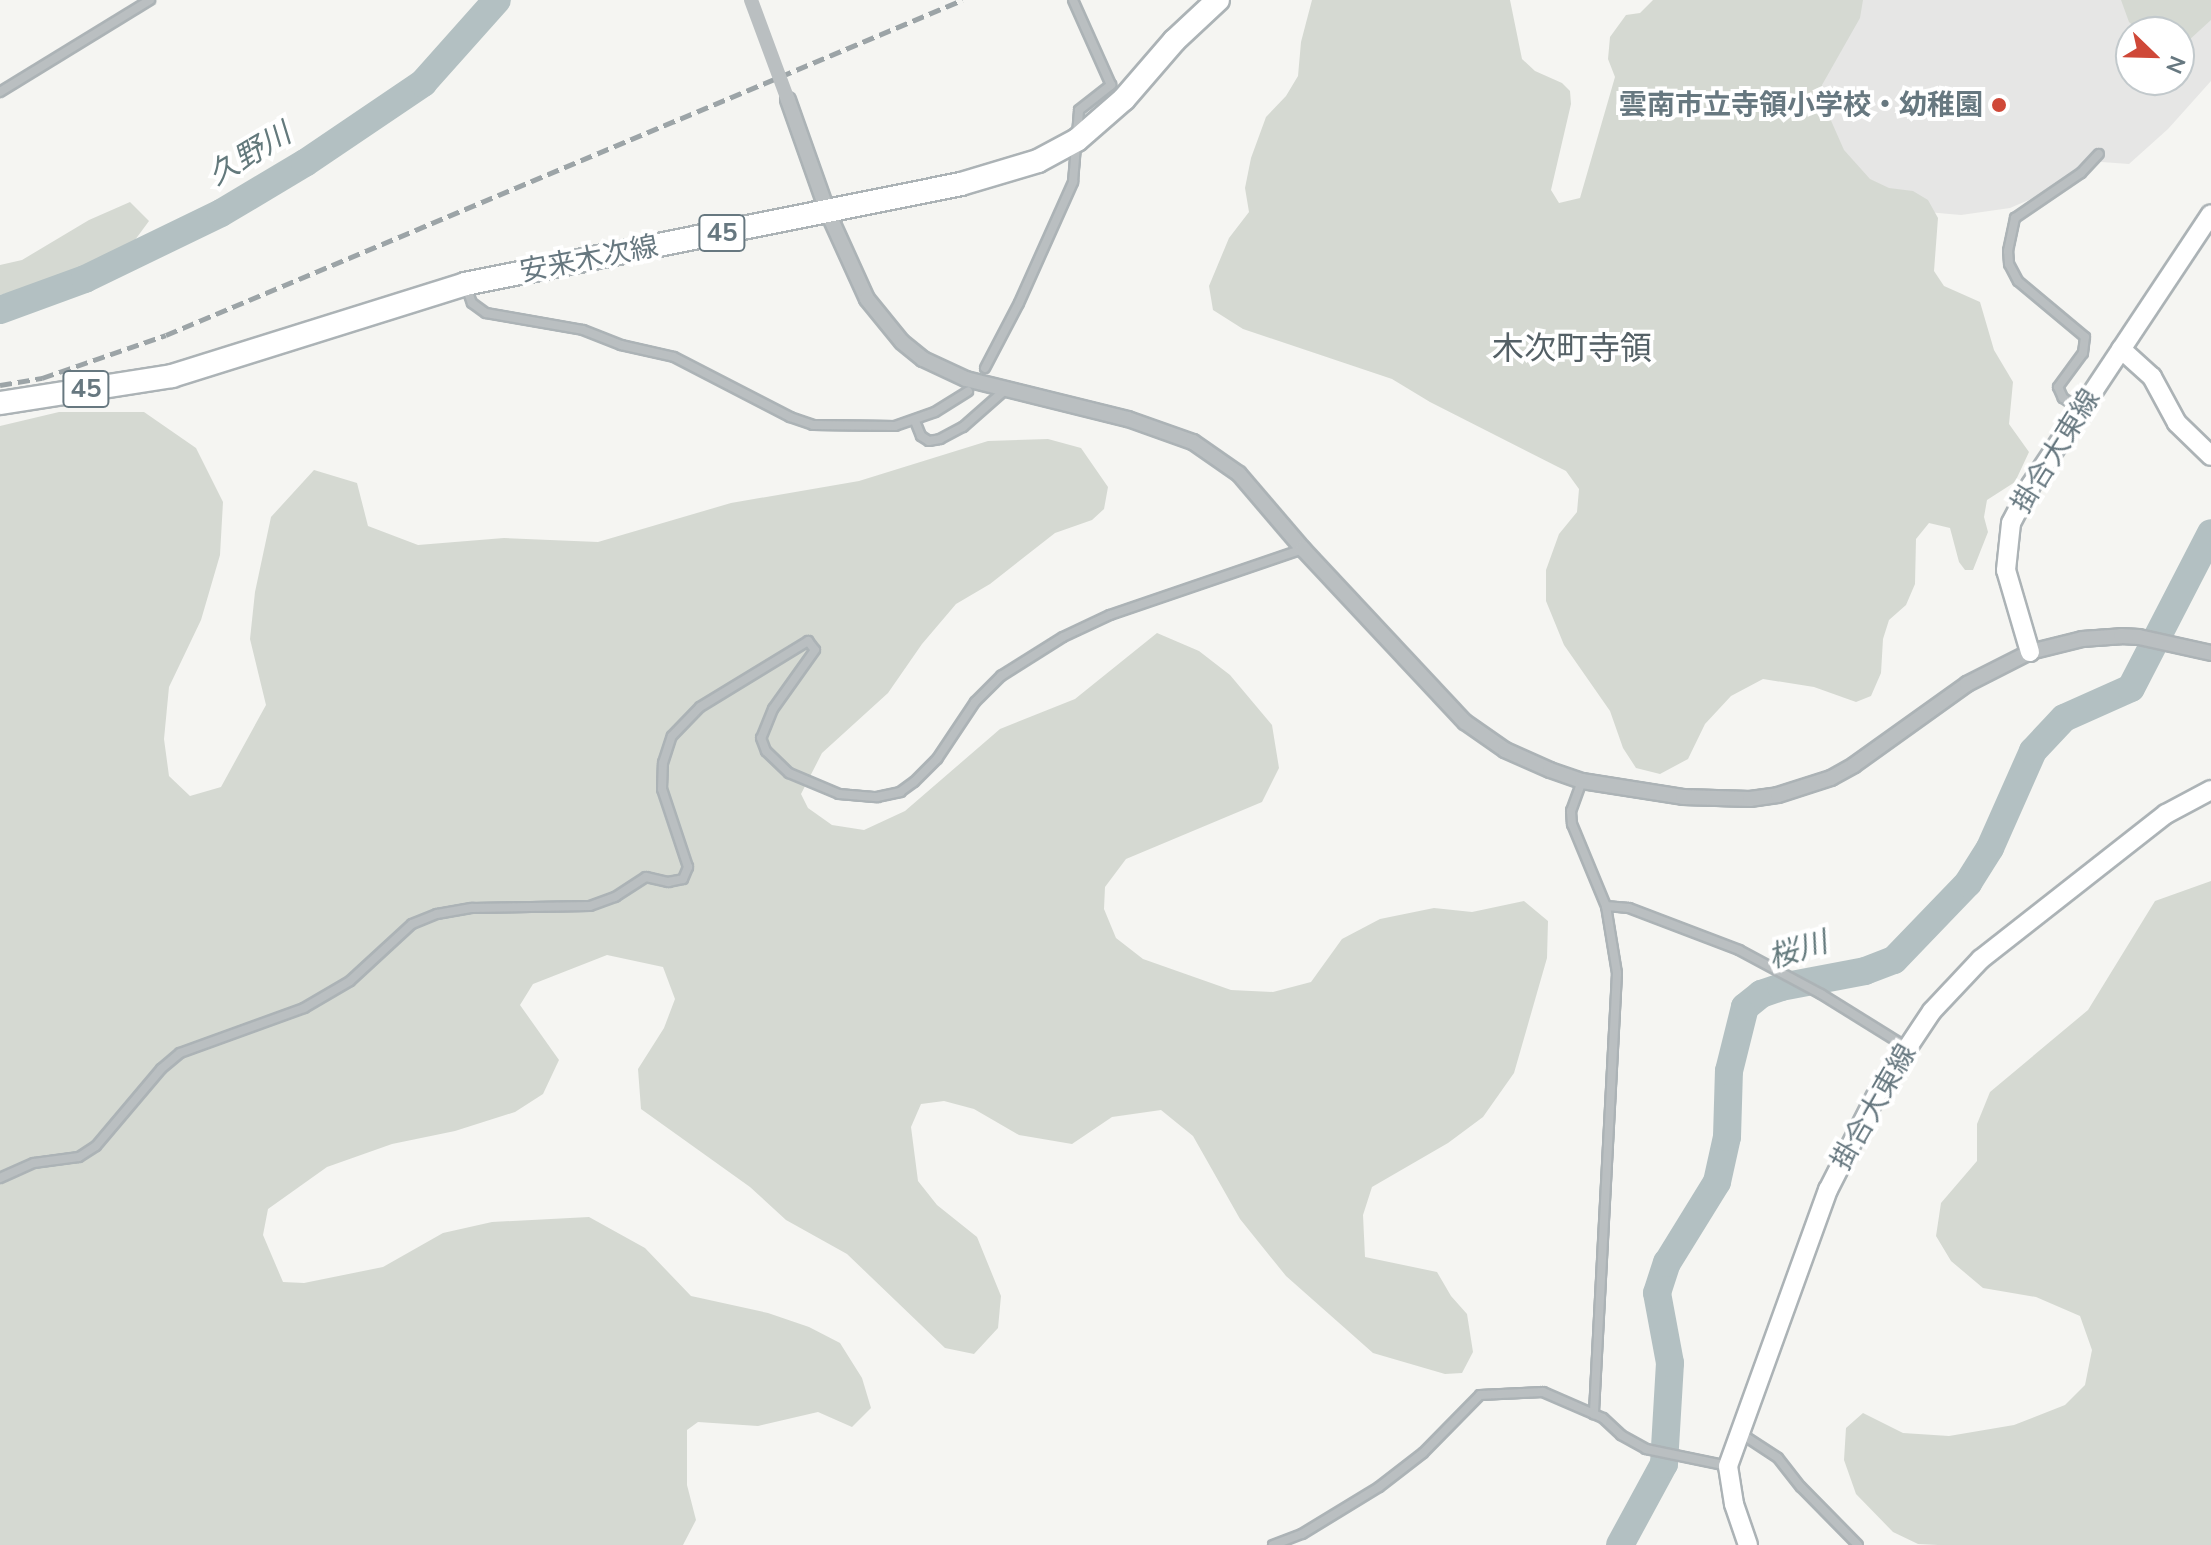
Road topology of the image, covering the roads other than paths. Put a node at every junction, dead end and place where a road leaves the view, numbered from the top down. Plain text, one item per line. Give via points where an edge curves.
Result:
1 (150, 0) edge
2 (751, 0) edge
3 (1073, 0) edge
4 (1218, 0) edge
5 (0, 92) edge
6 (1077, 140) junction
7 (2099, 154) dead end
8 (828, 213) junction
9 (2211, 214) edge
10 (465, 284) junction
11 (2121, 349) junction
12 (985, 368) dead end
13 (1005, 390) junction
14 (968, 391) dead end
15 (0, 403) edge
16 (2081, 410) junction
17 (915, 421) junction
18 (2211, 456) edge
19 (1303, 549) junction
20 (2030, 652) junction
21 (2211, 653) edge
22 (1582, 781) junction
23 (2211, 790) edge
24 (1606, 906) junction
25 (1906, 1047) junction
26 (0, 1178) edge
27 (1594, 1414) junction
28 (1739, 1433) junction
29 (1728, 1466) junction
30 (1273, 1545) edge
31 (1748, 1545) edge
32 (1858, 1545) edge

1 - 5 street
2 - 8 street, bridge
3 - 6 street via 1111,85 1079,110
4 - 6 main road, 安来木次線 / 45 via 1124,99
6 - 8 main road, 安来木次線 / 45 via 1038,161 961,184
6 - 12 street via 1073,182
7 - 16 street via 2081,173 2015,218 2008,251 2018,281 2085,337 2083,353 2058,387 2063,398
8 - 10 main road, 安来木次線 / 45
8 - 13 street via 867,299 902,342 948,372
9 - 11 main road, 掛合大東線
10 - 15 main road, 安来木次線 / 45 via 172,376
10 - 17 street via 472,303 486,313 583,330 674,357 813,425 895,426
11 - 16 main road, 掛合大東線
11 - 18 main road via 2152,377 2177,423
13 - 17 street via 963,427 940,439 921,436
13 - 19 street via 1128,419 1193,442 1239,474
14 - 17 street
16 - 20 main road, 掛合大東線 via 2031,485 2007,538 2009,590
19 - 22 street via 1465,722 1505,750
19 - 26 street via 1110,615 1063,637 1001,676 914,782 900,792 877,797 839,794 789,773 766,751 761,738 773,709 815,650 808,641 700,707 672,736 662,789 688,867 683,879 646,877 590,906 472,908 412,924 350,981 304,1008 180,1053 79,1157 34,1163
20 - 21 street via 2103,636 2139,637
20 - 22 street via 1967,684 1854,765 1804,788 1750,799 1717,799
22 - 24 street via 1572,824
23 - 25 main road, 掛合大東線 via 2166,814 1981,959
24 - 25 street via 1629,908 1739,950
24 - 27 street via 1617,973
25 - 28 main road, 掛合大東線 via 1857,1128 1828,1190
27 - 29 street via 1634,1444
27 - 30 street via 1543,1392 1480,1395 1423,1453 1379,1487 1302,1534
28 - 29 main road, 掛合大東線
28 - 32 street via 1778,1458
29 - 31 main road, 掛合大東線

